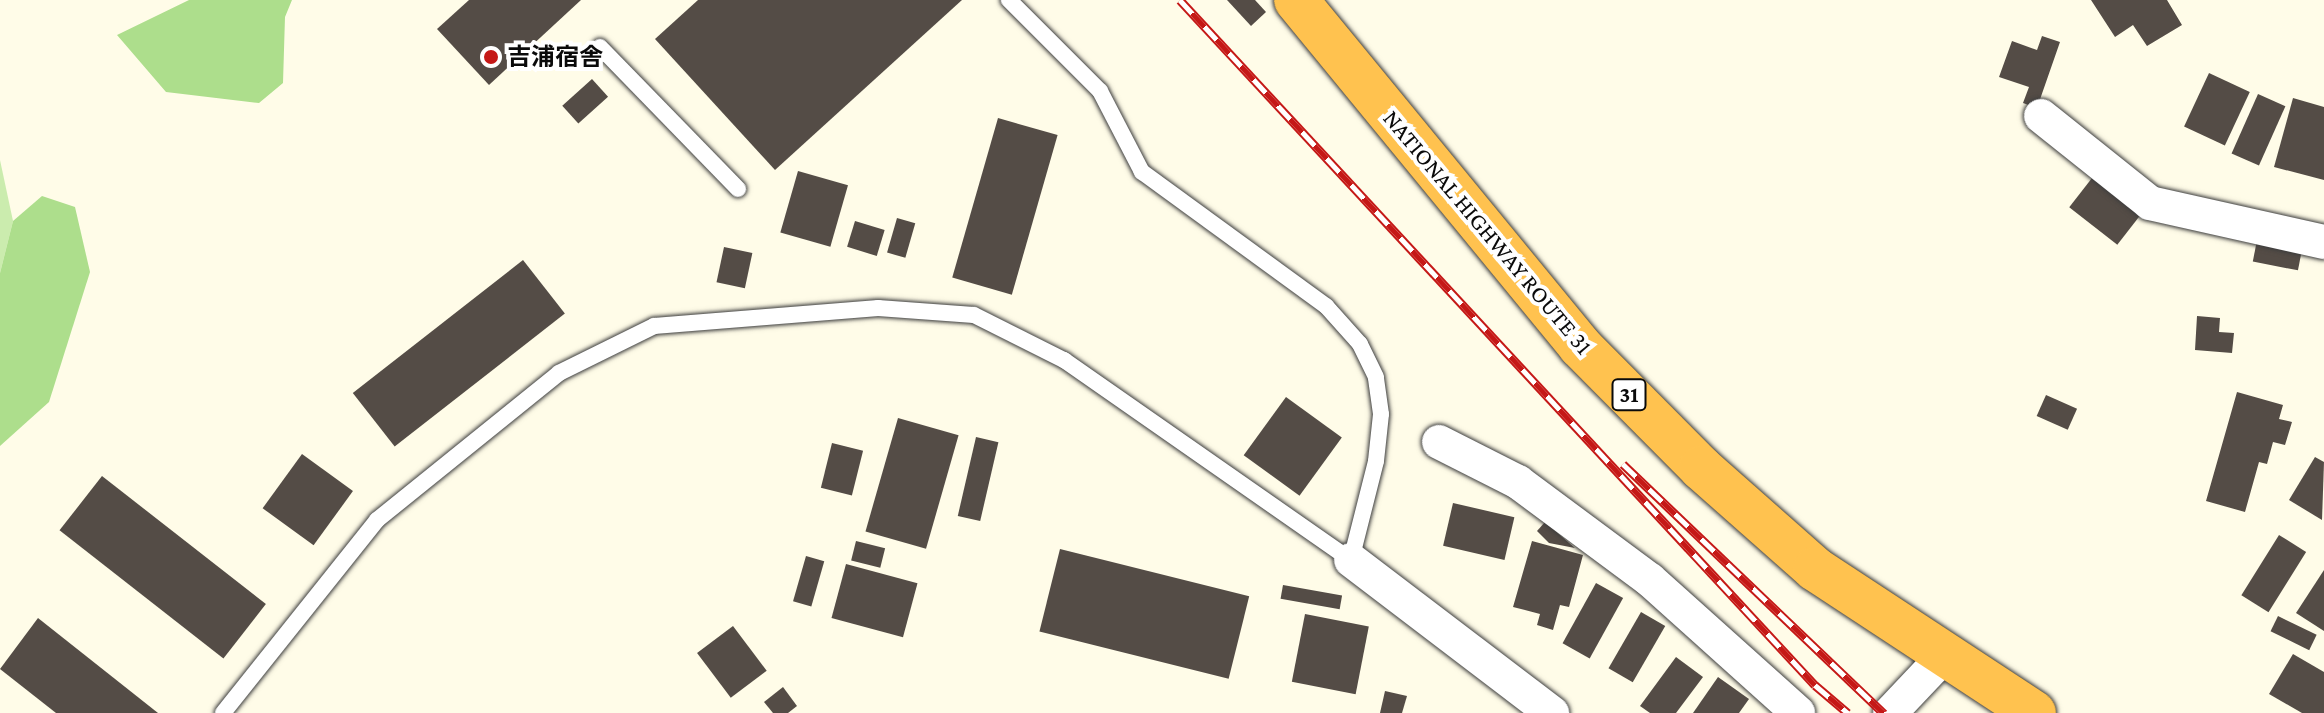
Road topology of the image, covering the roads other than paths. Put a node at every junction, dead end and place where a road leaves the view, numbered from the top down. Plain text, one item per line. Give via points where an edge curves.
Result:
1 (1009, 0) edge
2 (1296, 0) edge
3 (600, 47) dead end
4 (2041, 116) dead end
5 (738, 189) dead end
6 (2324, 242) edge
7 (1439, 442) dead end
8 (1351, 560) junction
9 (1943, 657) junction
10 (223, 713) edge
11 (1552, 713) edge
12 (1798, 713) edge
13 (1890, 713) edge
14 (2034, 713) edge

1 - 8 lane via 1100,91 1142,172 1326,306 1360,344 1376,377 1381,414 1376,461
2 - 9 highway, NATIONAL HIGHWAY ROUTE 31 / 31 via 1591,357 1701,468 1815,569
3 - 5 lane
4 - 6 street via 2150,203
7 - 12 street via 1518,482 1650,580
8 - 10 lane via 1064,360 974,315 878,308 654,326 559,373 377,520
8 - 11 street
9 - 13 street
9 - 14 highway, NATIONAL HIGHWAY ROUTE 31 / 31

